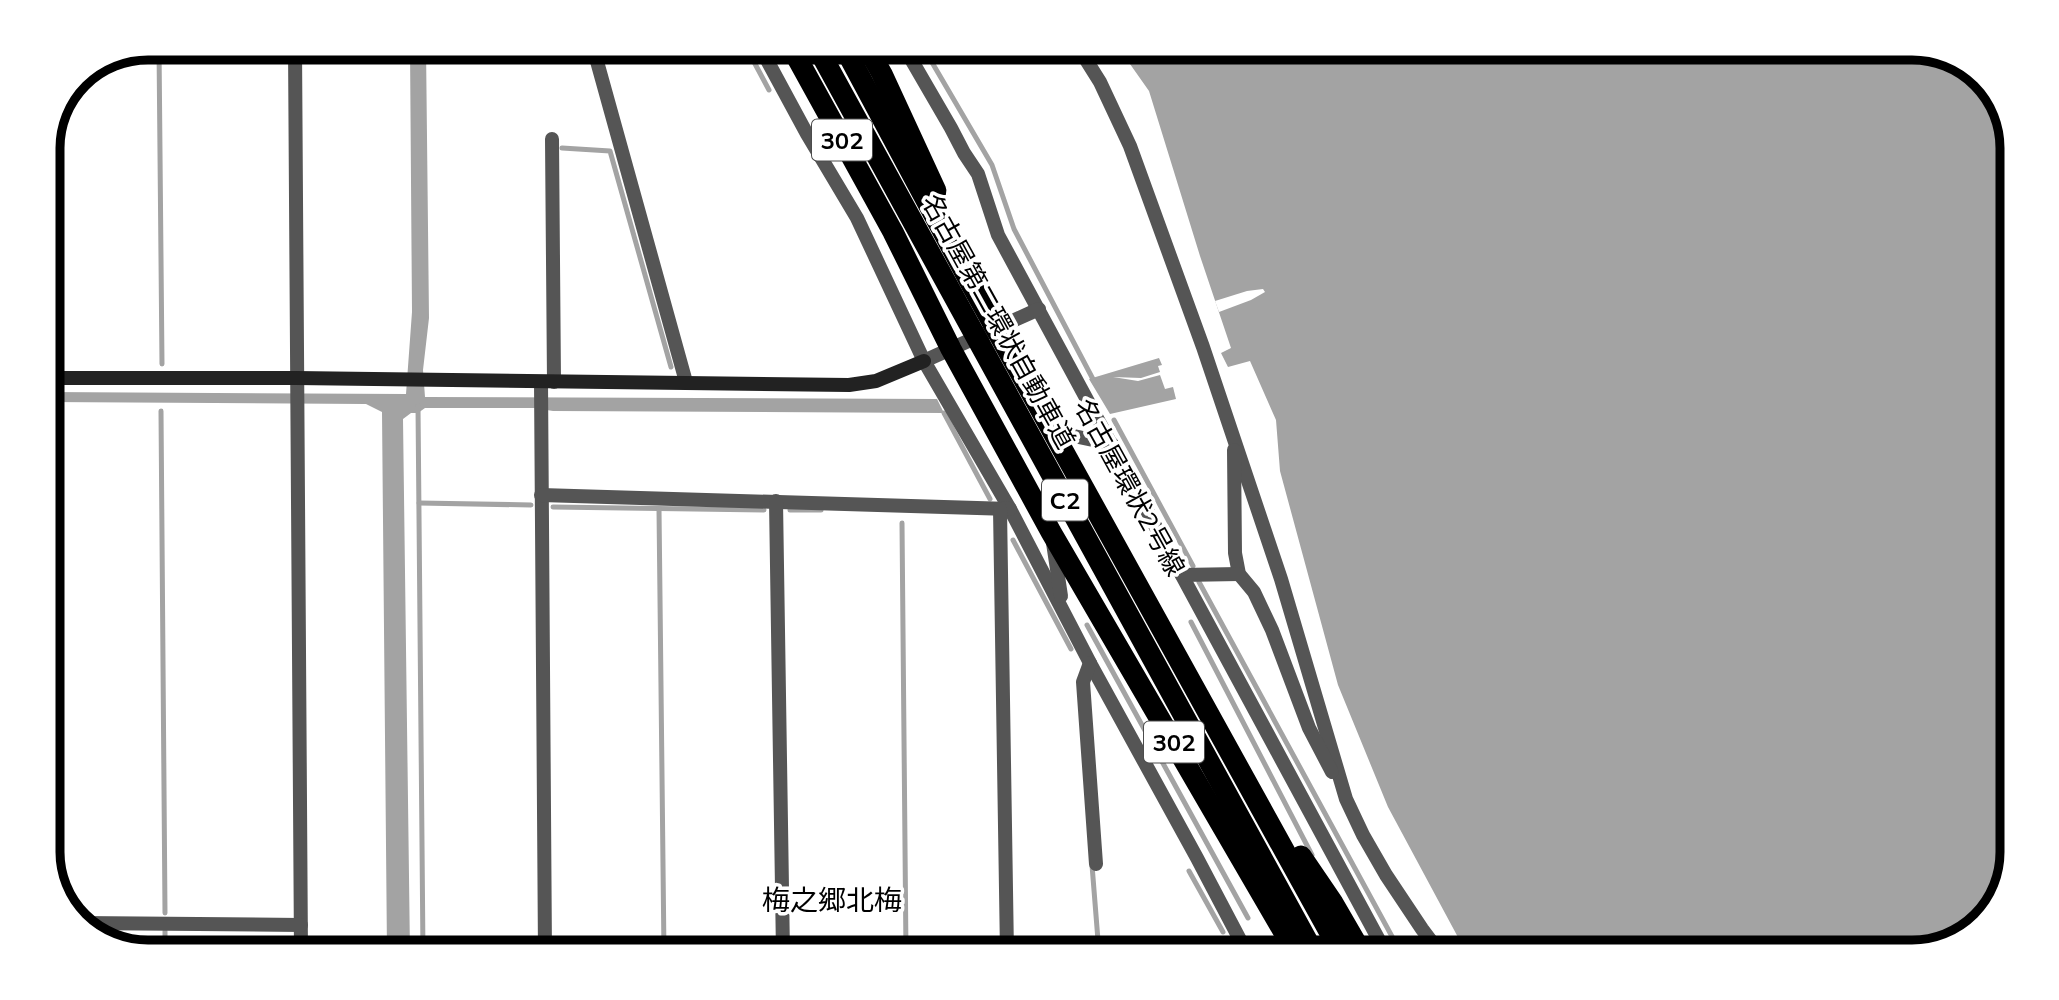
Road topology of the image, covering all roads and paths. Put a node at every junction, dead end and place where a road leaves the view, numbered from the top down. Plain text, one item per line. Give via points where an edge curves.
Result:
1 (295, 60) edge
2 (597, 60) edge
3 (767, 60) edge
4 (797, 60) edge
5 (824, 60) edge
6 (851, 60) edge
7 (874, 60) edge
8 (912, 60) edge
9 (1086, 60) edge
10 (552, 139) dead end
11 (857, 218) junction
12 (892, 232) junction
13 (1040, 309) junction
14 (1006, 325) junction
15 (951, 349) junction
16 (924, 361) junction
17 (60, 378) edge
18 (686, 382) junction
19 (296, 383) junction
20 (546, 385) junction
21 (1069, 435) junction
22 (1234, 438) junction
23 (1112, 444) junction
24 (541, 495) junction
25 (776, 501) junction
26 (1005, 509) junction
27 (1051, 532) junction
28 (1239, 574) junction
29 (1182, 575) junction
30 (1070, 624) junction
31 (1090, 663) junction
32 (1233, 756) junction
33 (1219, 780) junction
34 (1346, 799) junction
35 (1096, 864) dead end
36 (96, 923) edge
37 (301, 925) junction
38 (301, 940) edge
39 (545, 940) edge
40 (783, 940) edge
41 (1007, 940) edge
42 (1240, 940) edge
43 (1286, 940) edge
44 (1287, 940) edge
45 (1307, 940) edge
46 (1334, 940) edge
47 (1341, 940) edge
48 (1355, 940) edge
49 (1379, 940) edge
50 (1430, 940) edge

1 - 19 street
2 - 18 street
3 - 11 street
4 - 12 highway, 302
5 - 33 highway, 名古屋第二環状自動車道 / C2
6 - 32 highway, 名古屋第二環状自動車道 / C2
7 - 14 highway, 名古屋環状2号線 / 302 via 966,257
8 - 13 street via 978,174 998,235
9 - 22 street via 1130,146
10 - 20 street
11 - 12 street
11 - 16 street
12 - 15 highway, 302
13 - 14 street
13 - 23 street
14 - 15 street
14 - 21 highway, 名古屋環状2号線 / 302
15 - 16 street
15 - 27 highway, 302
16 - 18 street via 876,381 849,385
16 - 26 street
17 - 19 street
18 - 20 street
19 - 20 street via 428,380
19 - 37 street
20 - 24 street via 541,414
21 - 23 street
21 - 47 highway, 名古屋環状2号線 / 302 via 1195,659
22 - 28 street
22 - 34 street
23 - 29 street
24 - 25 street
24 - 39 street
25 - 26 street
25 - 40 street
26 - 30 street
26 - 41 street
27 - 30 street
27 - 43 highway, 302
28 - 29 street
28 - 34 street via 1254,592 1308,728
29 - 49 street
30 - 31 street
31 - 35 street via 1083,682
31 - 42 street
32 - 46 highway, 名古屋第二環状自動車道 / C2
32 - 48 highway
33 - 44 highway
33 - 45 highway, 名古屋第二環状自動車道 / C2
34 - 50 street via 1386,875
36 - 37 street
37 - 38 street

